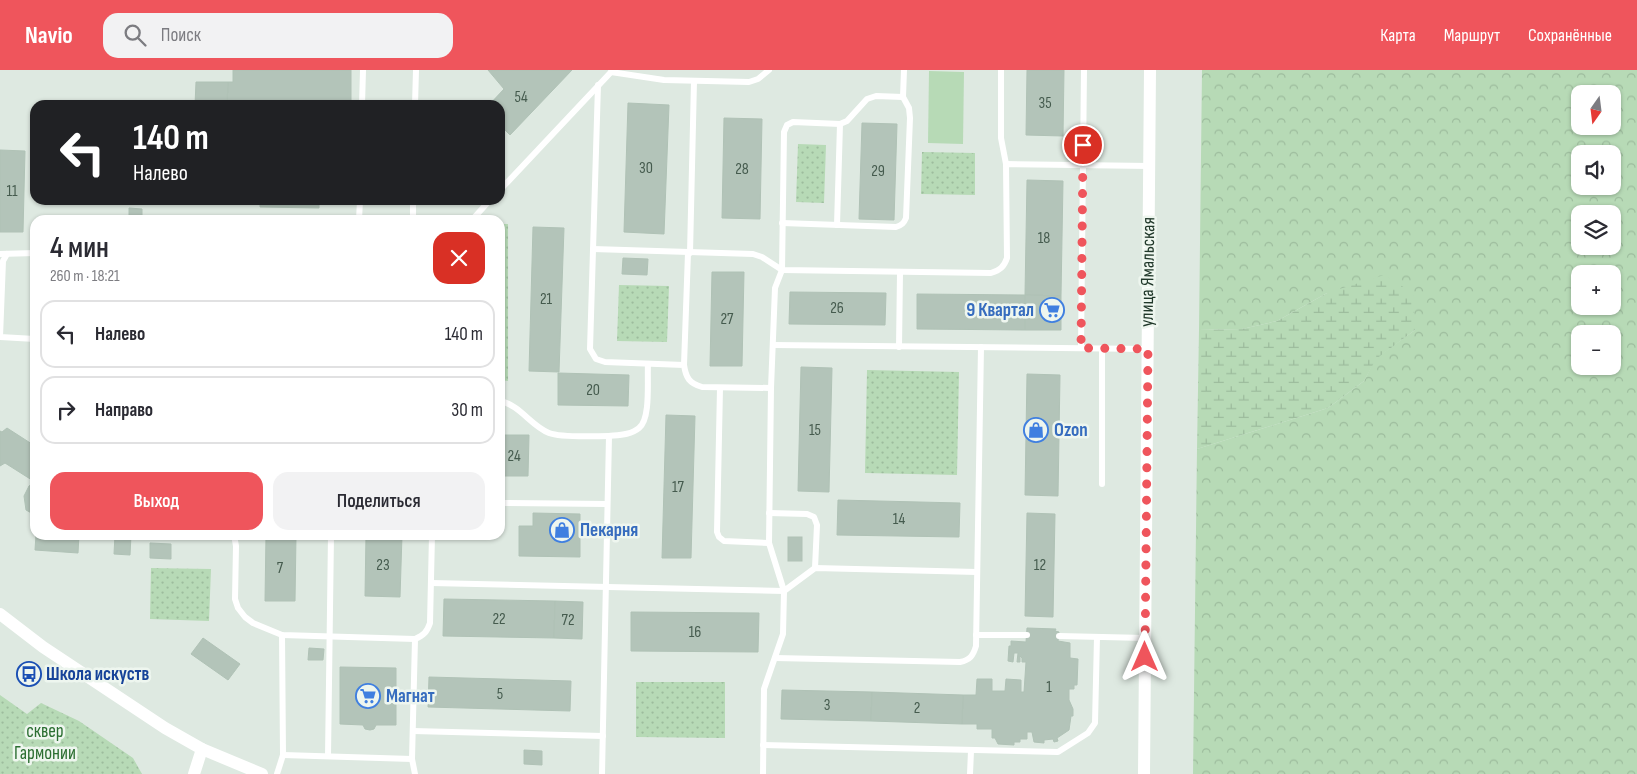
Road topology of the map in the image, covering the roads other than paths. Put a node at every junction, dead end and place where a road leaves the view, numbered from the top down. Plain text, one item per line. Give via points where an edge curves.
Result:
1 (363, 70) edge
2 (416, 70) edge
3 (769, 70) edge
4 (904, 70) edge
5 (1001, 70) edge
6 (1084, 70) edge
7 (1150, 70) edge
8 (612, 71) edge
9 (694, 81) junction
10 (598, 85) junction
11 (903, 97) junction
12 (362, 100) edge
13 (416, 100) edge
14 (840, 124) junction
15 (1006, 164) junction
16 (1083, 164) junction
17 (1150, 166) junction
18 (505, 185) edge
19 (486, 205) edge
20 (476, 215) edge
21 (782, 223) junction
22 (837, 225) junction
23 (593, 249) junction
24 (689, 253) junction
25 (4, 254) edge
26 (30, 254) edge
27 (782, 270) junction
28 (900, 273) junction
29 (30, 339) edge
30 (773, 345) junction
31 (899, 347) junction
32 (982, 347) junction
33 (1081, 348) junction
34 (1102, 348) junction
35 (1148, 349) junction
36 (648, 364) junction
37 (684, 365) junction
38 (720, 388) junction
39 (771, 388) junction
40 (505, 402) edge
41 (609, 436) junction
42 (1102, 484) dead end
43 (505, 503) edge
44 (607, 504) junction
45 (769, 513) junction
46 (235, 540) edge
47 (331, 540) edge
48 (432, 540) edge
49 (769, 542) junction
50 (815, 568) junction
51 (977, 572) junction
52 (431, 583) junction
53 (606, 588) junction
54 (784, 591) junction
55 (0, 614) edge
56 (976, 634) junction
57 (282, 635) junction
58 (1027, 635) dead end
59 (1059, 636) dead end
60 (329, 637) junction
61 (1098, 637) junction
62 (1146, 638) junction
63 (415, 639) junction
64 (775, 658) junction
65 (413, 731) junction
66 (602, 736) junction
67 (763, 745) junction
68 (202, 749) junction
69 (971, 751) junction
70 (283, 755) junction
71 (328, 756) junction
72 (412, 759) junction
73 (194, 774) edge
74 (262, 774) edge
75 (277, 774) edge
76 (415, 774) edge
77 (602, 774) edge
78 (763, 774) edge
79 (970, 774) edge
80 (1144, 774) edge

1 - 12 lane
2 - 13 lane
3 - 9 lane via 749,82
4 - 11 lane
5 - 15 lane via 1000,125
6 - 16 lane
7 - 17 street, улица Ямальская
8 - 9 lane via 664,80
8 - 10 lane
9 - 24 lane
10 - 18 lane
10 - 23 lane
11 - 14 lane via 867,99 847,121
11 - 22 lane via 910,118 904,222 896,226
14 - 21 lane via 794,122 787,125 784,132
14 - 22 lane
15 - 16 lane
15 - 28 lane via 1007,258 999,271
16 - 17 lane
16 - 33 lane
17 - 35 street, улица Ямальская
19 - 20 lane
21 - 22 lane
21 - 27 lane
23 - 24 lane
23 - 36 lane via 590,350 596,359 604,362
24 - 27 lane via 753,254
24 - 37 lane
25 - 26 lane
25 - 29 lane via 0,337
27 - 28 lane
27 - 30 lane via 775,288
28 - 31 lane
30 - 31 lane
30 - 39 lane
31 - 32 lane
32 - 33 lane
32 - 51 lane
33 - 34 lane
34 - 35 lane
34 - 42 lane
35 - 62 street, улица Ямальская
36 - 37 lane
36 - 41 lane via 643,423 629,433
37 - 38 lane via 686,377 693,384
38 - 39 lane
38 - 49 lane via 717,532 724,541
39 - 45 lane
40 - 41 lane via 512,404 550,434
41 - 44 lane
43 - 44 lane
44 - 53 lane
45 - 49 lane
45 - 50 lane via 814,517 817,525
46 - 57 lane via 235,599 238,608 253,623
47 - 60 lane
48 - 52 lane
49 - 54 lane
50 - 51 lane
50 - 54 lane
51 - 56 lane
52 - 53 lane
52 - 63 lane via 430,623 423,636
53 - 54 lane
53 - 66 lane
54 - 64 lane via 783,634
55 - 68 street via 88,677
56 - 58 lane
56 - 64 lane via 974,654 960,662
57 - 60 lane
57 - 70 lane
59 - 61 lane
60 - 63 lane
60 - 71 lane
61 - 62 lane
61 - 69 lane via 1096,716 1088,733 1058,752
62 - 80 street, улица Ямальская
63 - 65 lane
64 - 67 lane via 764,689
65 - 66 lane
65 - 72 lane
66 - 77 lane
67 - 69 lane
67 - 78 lane
68 - 73 street
68 - 74 street
69 - 79 lane
70 - 71 lane
70 - 75 lane
71 - 72 lane
72 - 76 lane

